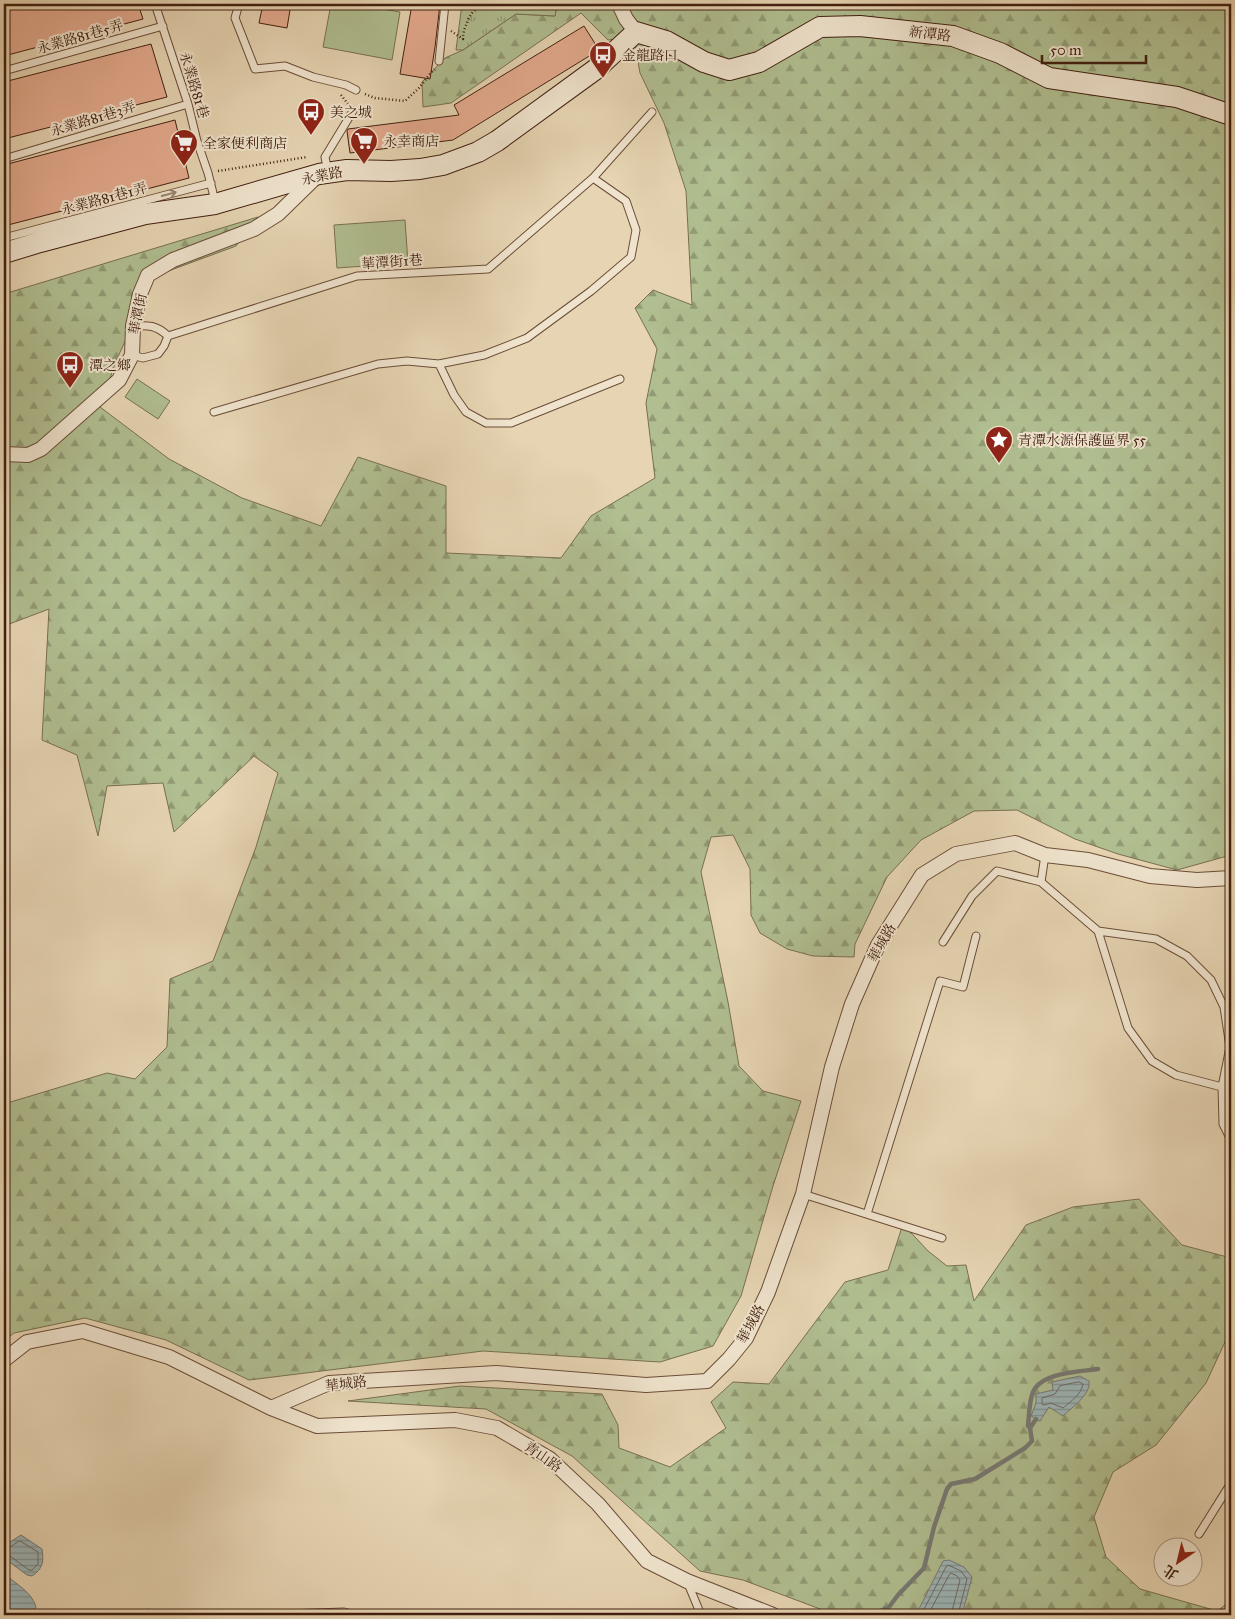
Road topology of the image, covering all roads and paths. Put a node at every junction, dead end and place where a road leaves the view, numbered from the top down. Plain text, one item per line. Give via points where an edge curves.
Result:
1 (155, 4) edge
2 (239, 4) edge
3 (445, 4) edge
4 (513, 4) edge
5 (619, 4) edge
6 (443, 25) junction
7 (163, 26) junction
8 (636, 32) junction
9 (439, 62) joint
10 (4, 72) edge
11 (356, 90) joint
12 (188, 104) junction
13 (353, 111) dead end
14 (652, 112) dead end
15 (1231, 115) edge
16 (307, 156) dead end
17 (4, 159) edge
18 (208, 173) junction
19 (323, 173) junction
20 (593, 178) junction
21 (211, 183) junction
22 (215, 204) junction
23 (4, 238) edge
24 (4, 253) edge
25 (133, 326) junction
26 (168, 336) junction
27 (132, 355) junction
28 (439, 364) junction
29 (620, 379) dead end
30 (214, 412) dead end
31 (4, 454) edge
32 (1045, 855) junction
33 (1231, 878) edge
34 (1041, 882) junction
35 (1098, 931) junction
36 (976, 936) dead end
37 (943, 942) dead end
38 (1222, 1087) junction
39 (1231, 1140) edge
40 (803, 1194) junction
41 (867, 1214) junction
42 (942, 1238) dead end
43 (4, 1360) edge
44 (271, 1408) junction
45 (1231, 1480) edge
46 (1199, 1534) dead end
47 (687, 1581) junction
48 (256, 1615) edge
49 (356, 1615) edge
50 (701, 1615) edge
51 (773, 1615) edge

1 - 7 lane, 永業路81巷
2 - 11 lane via 235,18 255,69 285,66
3 - 6 lane
4 - 6 path via 478,8 463,30 463,39
5 - 8 street
6 - 9 lane
7 - 10 lane, 永業路81巷5弄
7 - 12 lane, 永業路81巷
8 - 15 street, 新潭路 via 666,41 704,62 729,70 759,62 820,27 860,26 953,36 1000,53 1049,78 1177,97
8 - 19 street, 永業路 via 596,69 478,152 443,165 420,169
9 - 11 path via 420,88 405,101 375,98
12 - 17 lane, 永業路81巷3弄
12 - 18 lane, 永業路81巷
13 - 19 lane via 326,157
14 - 20 lane, 華潭街1巷
16 - 18 path
18 - 21 lane, 永業路81巷
19 - 22 street, 永業路
19 - 25 street, 華潭街 via 278,214 254,229 173,260 148,275
20 - 26 lane, 華潭街1巷 via 488,269 357,276
20 - 28 lane via 626,201 636,230 631,257 527,338 484,355
21 - 22 lane, 永業路81巷
23 -> 21 lane, 永業路81巷1弄
22 - 24 street, 永業路 via 145,214
25 - 26 lane via 159,328
25 - 27 street, 華潭街
26 - 27 lane via 158,354 143,358
27 - 31 street, 華潭街 via 119,380 40,449 28,455
28 - 29 lane via 466,412 486,423 511,423
28 - 30 lane via 378,364
32 - 33 street, 華城路 via 1088,860 1150,876 1197,880
32 - 34 lane
32 - 40 street, 華城路 via 1015,843 999,845 956,854 922,876 878,945 852,1004 832,1067
34 - 35 lane
34 - 37 lane via 997,871 972,896
35 - 38 lane via 1128,1028 1152,1061 1176,1075
35 - 38 lane via 1156,939 1187,956 1211,980 1224,1007 1230,1047
36 - 41 lane via 963,987 940,981
38 - 39 lane via 1223,1124
40 - 41 lane
40 - 44 street, 華城路 via 768,1292 746,1338 707,1381 646,1385 496,1373 329,1383
41 - 42 lane
43 - 44 street via 27,1342 83,1332 169,1358
44 - 47 street, 青山路 via 317,1426 455,1420 497,1428 550,1459 598,1504 647,1561
45 - 46 lane
47 - 50 lane
47 - 51 street, 青山路
48 - 49 lane via 344,1612

